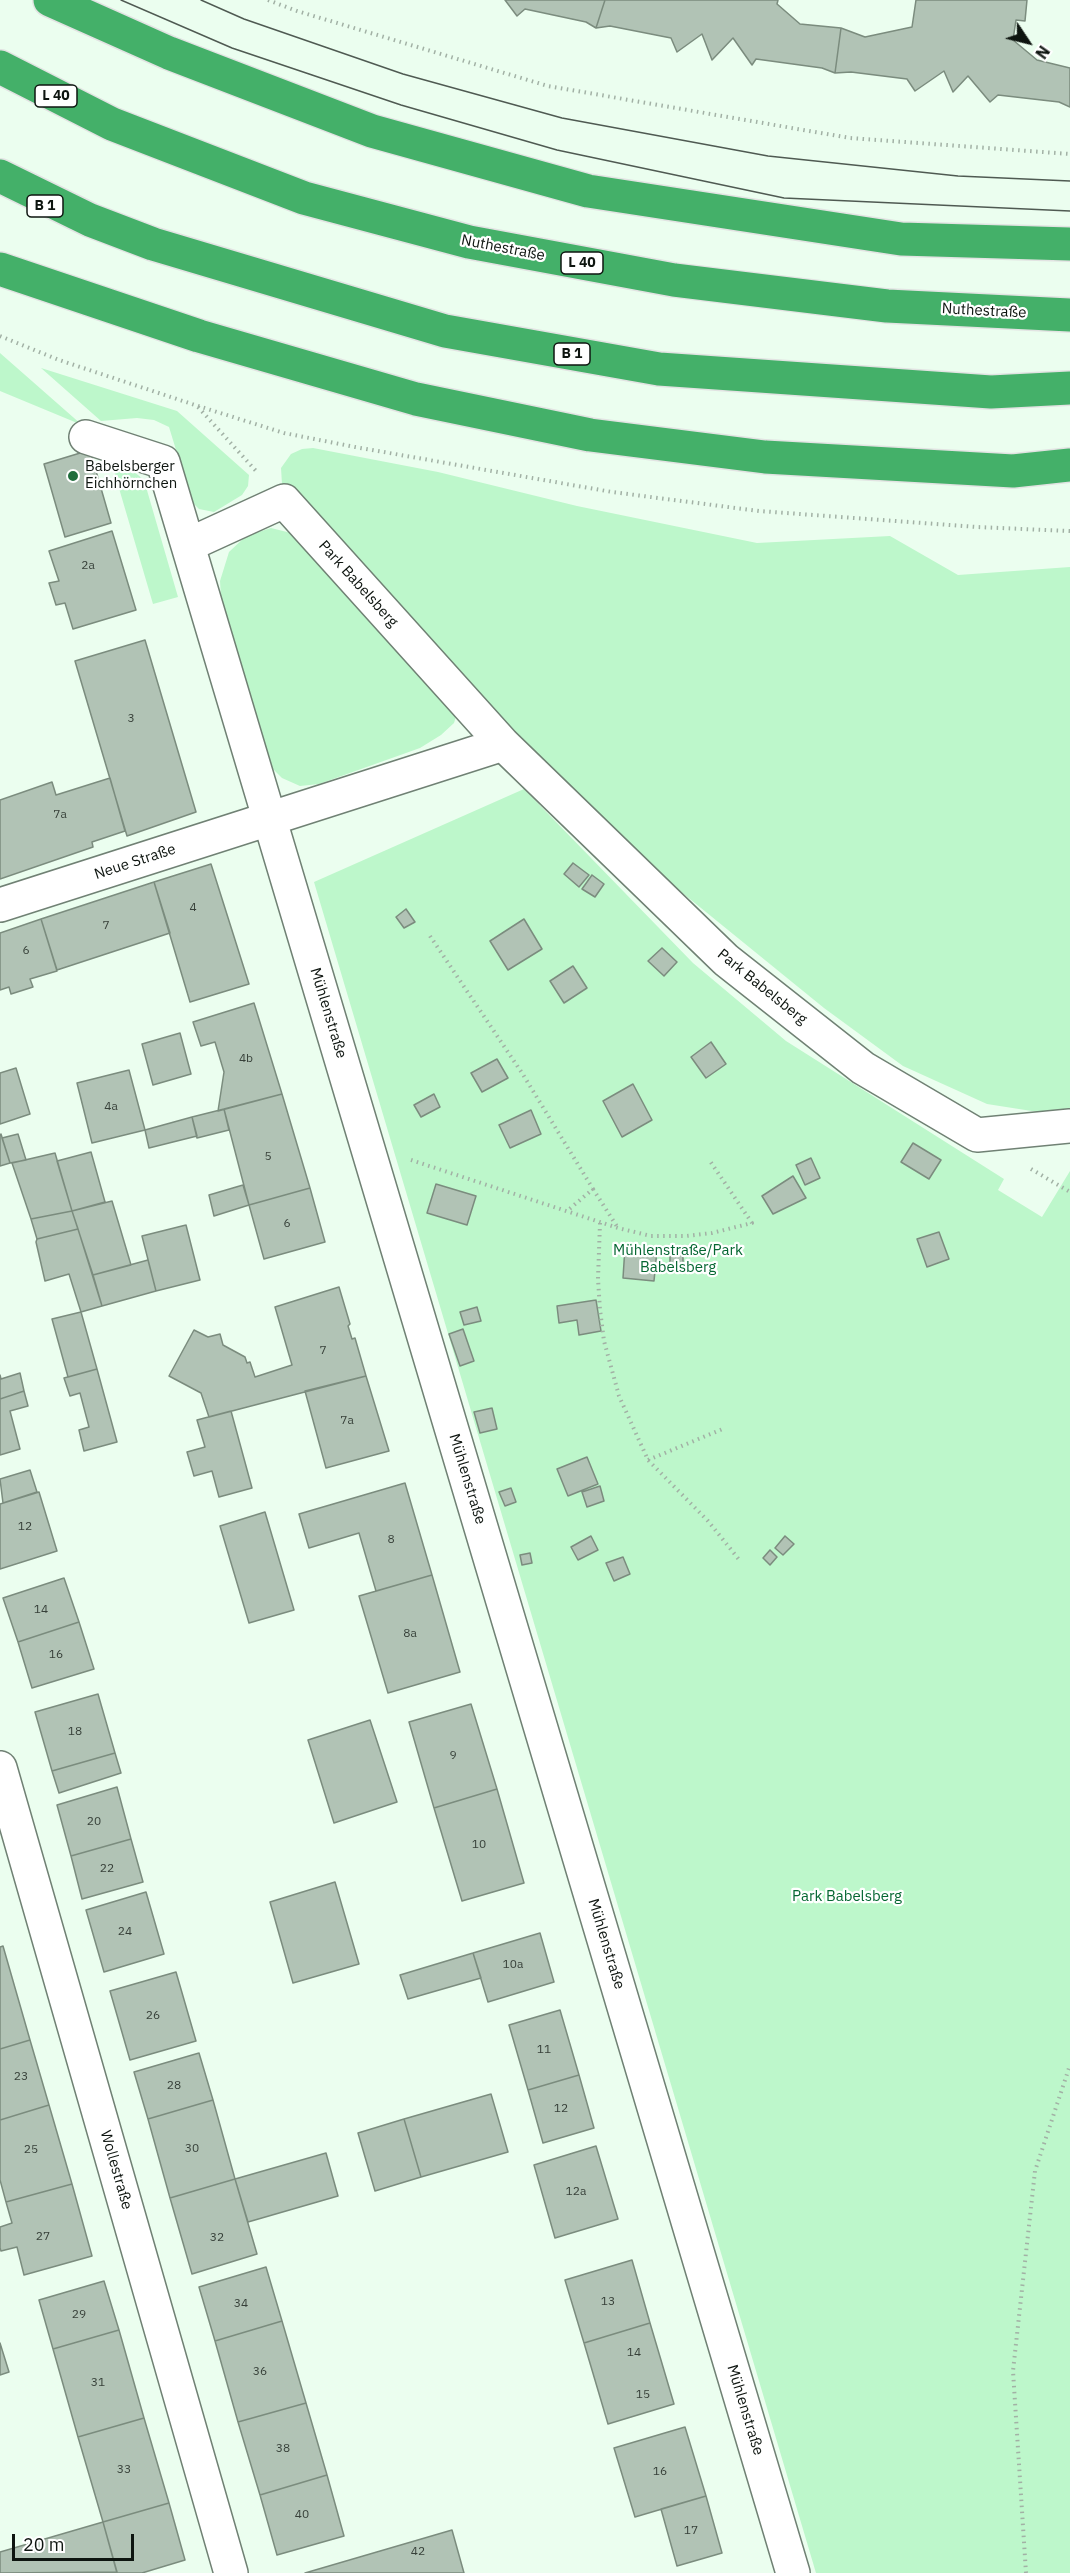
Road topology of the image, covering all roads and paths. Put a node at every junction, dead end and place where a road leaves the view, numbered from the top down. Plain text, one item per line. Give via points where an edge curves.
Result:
1 (50, 0) edge
2 (268, 0) edge
3 (0, 67) edge
4 (1070, 154) edge
5 (0, 176) edge
6 (0, 192) edge
7 (90, 220) junction
8 (1070, 244) edge
9 (0, 269) edge
10 (1070, 315) edge
11 (0, 336) edge
12 (1070, 388) edge
13 (198, 406) junction
14 (86, 437) dead end
15 (1070, 465) edge
16 (284, 501) junction
17 (1070, 531) edge
18 (188, 546) junction
19 (503, 744) junction
20 (270, 819) junction
21 (0, 905) edge
22 (430, 936) dead end
23 (1070, 1126) edge
24 (367, 1145) junction
25 (710, 1161) dead end
26 (593, 1189) junction
27 (567, 1212) junction
28 (600, 1223) junction
29 (618, 1228) junction
30 (725, 1428) dead end
31 (648, 1460) junction
32 (741, 1562) dead end
33 (0, 1768) edge
34 (1070, 2065) edge
35 (231, 2573) edge
36 (793, 2573) edge
37 (1026, 2573) edge

1 - 8 highway via 169,53 372,131 588,191 901,238
2 - 4 path via 548,86 850,138
3 - 10 highway, Nuthestraße / L 40 via 112,124 304,198 470,242 674,280 887,306
5 - 7 highway
6 - 7 highway, B 1
7 - 12 highway, B 1 via 247,274 445,331 659,369 991,392
9 - 15 highway via 200,336 416,399 590,435 765,457 1013,471
11 - 13 path
13 - 16 path
13 - 17 path via 284,433 612,492 759,511
14 - 18 street, Mühlenstraße via 163,462
16 - 18 street
16 - 19 street, Park Babelsberg
18 - 20 street, Mühlenstraße
19 - 20 street
19 - 23 street, Park Babelsberg via 726,960 863,1068 977,1135
20 - 21 street, Neue Straße
20 - 24 street, Mühlenstraße
22 - 26 path via 522,1073
24 - 27 path
24 - 36 street, Mühlenstraße
25 - 29 path via 752,1223 686,1236 651,1236
26 - 27 path
26 - 29 path
27 - 28 path
28 - 29 path
28 - 31 path via 598,1279 604,1341 619,1396
30 - 31 path
31 - 32 path via 708,1521
33 - 35 street, Wollestraße
34 - 37 path via 1035,2171 1013,2371

